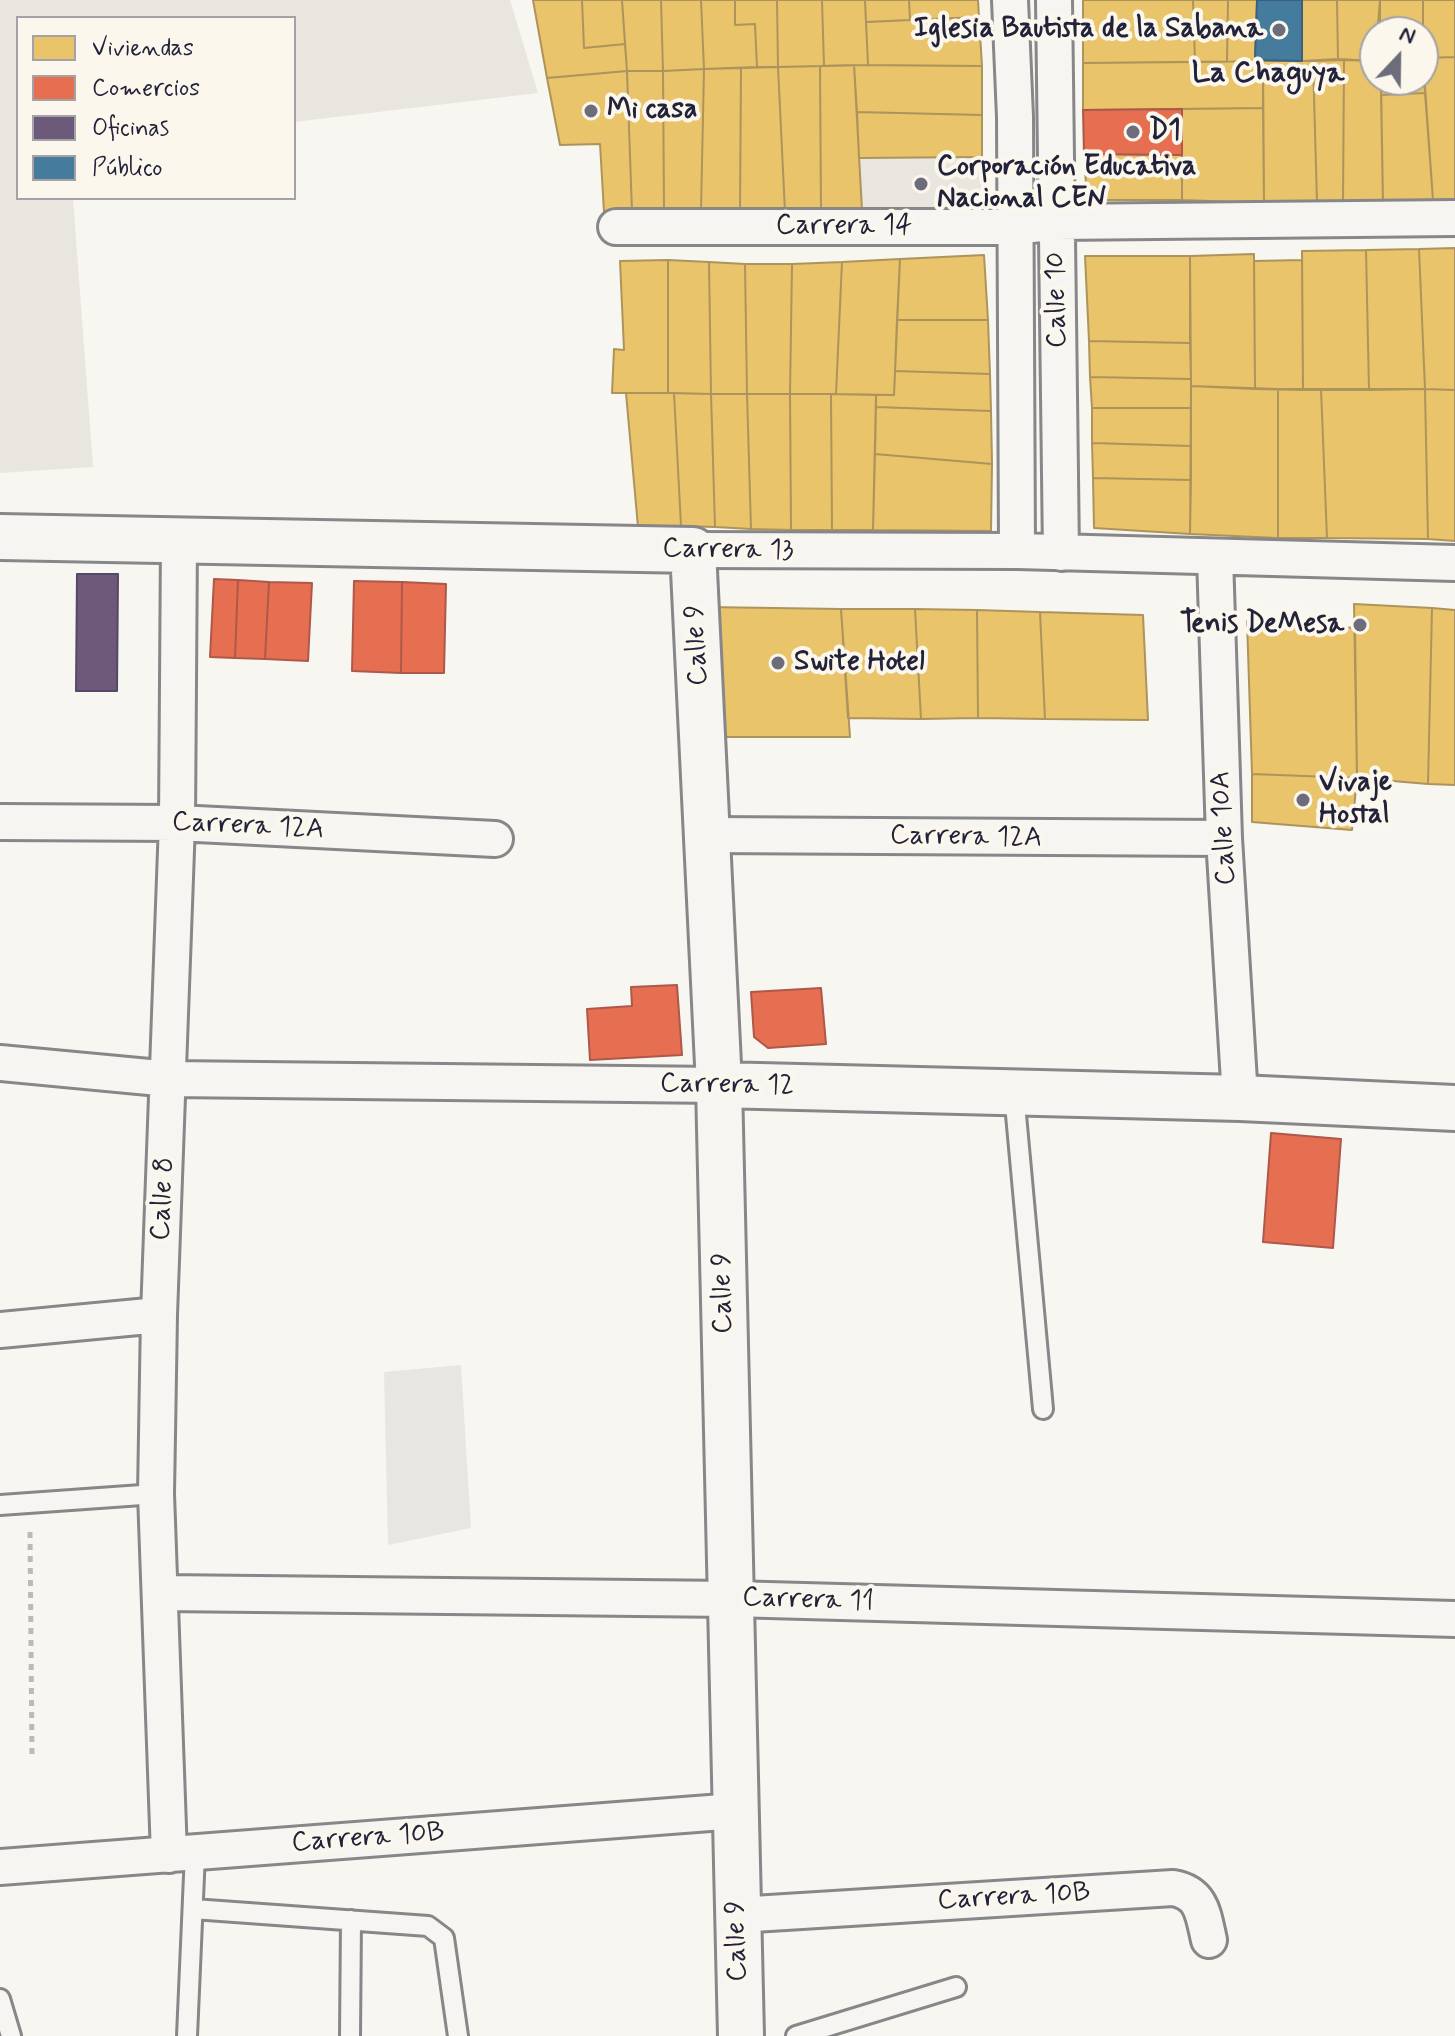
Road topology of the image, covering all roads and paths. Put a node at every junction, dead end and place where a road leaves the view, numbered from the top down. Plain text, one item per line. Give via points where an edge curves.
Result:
1 (1010, 0) edge
2 (1054, 0) edge
3 (1015, 117) junction
4 (1056, 117) junction
5 (1455, 218) edge
6 (1057, 222) junction
7 (616, 227) dead end
8 (1015, 227) junction
9 (0, 537) edge
10 (179, 542) junction
11 (693, 550) junction
12 (1017, 551) junction
13 (1061, 553) junction
14 (1215, 557) junction
15 (1455, 563) edge
16 (0, 822) edge
17 (177, 823) junction
18 (707, 835) junction
19 (1224, 838) junction
20 (495, 839) dead end
21 (0, 1063) edge
22 (170, 1079) junction
23 (719, 1085) junction
24 (1014, 1093) junction
25 (1240, 1098) junction
26 (1455, 1108) edge
27 (159, 1315) junction
28 (0, 1330) edge
29 (1043, 1409) dead end
30 (156, 1494) junction
31 (30, 1503) junction
32 (0, 1505) edge
33 (162, 1593) junction
34 (732, 1599) junction
35 (1455, 1619) edge
36 (32, 1756) dead end
37 (736, 1811) junction
38 (182, 1854) junction
39 (0, 1867) edge
40 (193, 1909) junction
41 (737, 1915) junction
42 (351, 1920) junction
43 (1209, 1940) dead end
44 (956, 1987) dead end
45 (0, 1999) edge
46 (11, 2036) edge
47 (187, 2036) edge
48 (350, 2036) edge
49 (458, 2036) edge
50 (741, 2036) edge
51 (796, 2036) edge

1 - 3 street, Calle 10
2 - 4 street, Calle 10
3 - 4 street
3 - 8 street, Calle 10
4 - 6 street, Calle 10
5 - 6 street, Carrera 14
6 - 8 street, Carrera 14
6 - 13 street, Calle 10
7 - 8 street, Carrera 14
8 - 12 street, Calle 10
9 - 10 main road, Carrera 13
10 - 11 main road, Carrera 13
10 - 17 street, Calle 8
11 - 12 street, Carrera 13
11 - 18 main road, Calle 9
12 - 13 street, Carrera 13
13 - 14 street, Carrera 13
14 - 15 street, Carrera 13
14 - 19 street, Calle 10A
16 - 17 street, Carrera 12A
17 - 20 street, Carrera 12A
17 - 22 street, Calle 8
18 - 19 street, Carrera 12A
18 - 23 main road, Calle 9
19 - 25 street, Calle 10A
21 - 22 street, Carrera 12
22 - 23 street, Carrera 12
22 - 27 street, Calle 8
23 - 24 main road, Carrera 12
23 - 34 main road, Calle 9
24 - 25 main road, Carrera 12
24 - 29 lane
25 - 26 main road, Carrera 12
27 - 28 street
27 - 30 street, Calle 8
30 - 31 lane
30 - 33 street, Calle 8
31 - 32 lane
31 - 36 path
33 - 34 street, Carrera 11
33 - 38 street, Calle 8
34 - 35 street, Carrera 11
34 - 37 main road, Calle 9
37 - 38 street, Carrera 10B
37 - 41 main road, Calle 9
38 - 39 street, Carrera 10B
38 - 40 lane
40 - 42 lane
40 - 47 lane
41 - 43 street, Carrera 10B via 1173,1888 1200,1902
41 - 50 main road, Calle 9
42 - 48 lane
42 - 49 lane via 428,1926 444,1938
44 - 51 lane
45 - 46 lane

